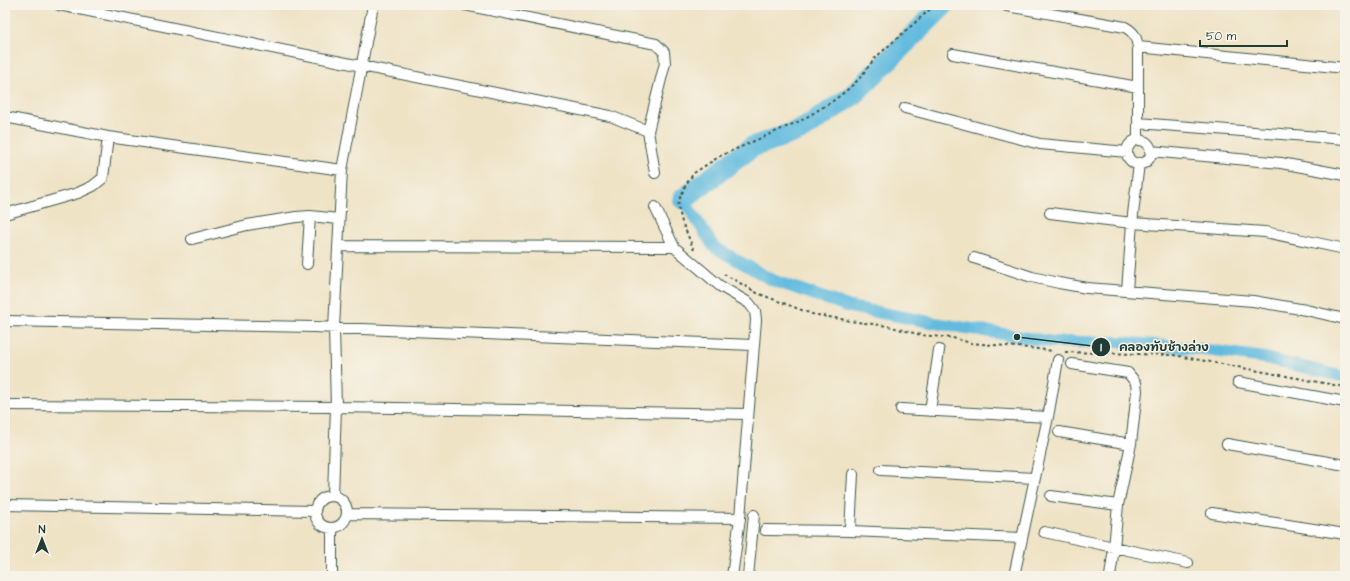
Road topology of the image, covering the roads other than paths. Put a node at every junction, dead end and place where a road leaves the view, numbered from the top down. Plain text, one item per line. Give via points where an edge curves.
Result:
1 (59, 5) edge
2 (373, 5) edge
3 (465, 5) edge
4 (1007, 6) dead end
5 (1138, 47) junction
6 (953, 54) dead end
7 (361, 66) junction
8 (1345, 68) edge
9 (1138, 87) junction
10 (905, 108) dead end
11 (5, 117) edge
12 (1138, 123) junction
13 (648, 130) junction
14 (108, 137) junction
15 (1345, 139) edge
16 (1138, 140) junction
17 (1127, 152) junction
18 (1150, 152) junction
19 (1139, 163) junction
20 (342, 170) junction
21 (655, 173) dead end
22 (1345, 175) edge
23 (655, 207) dead end
24 (1050, 213) dead end
25 (5, 214) edge
26 (310, 216) junction
27 (339, 220) junction
28 (1132, 223) junction
29 (192, 239) dead end
30 (338, 246) junction
31 (674, 247) junction
32 (1345, 250) edge
33 (974, 258) dead end
34 (307, 264) dead end
35 (1127, 291) junction
36 (1345, 319) edge
37 (5, 321) edge
38 (334, 328) junction
39 (753, 345) junction
40 (939, 350) dead end
41 (1058, 354) road end
42 (1072, 364) dead end
43 (1238, 382) dead end
44 (1345, 402) edge
45 (5, 405) edge
46 (336, 407) junction
47 (901, 409) dead end
48 (930, 410) junction
49 (748, 414) junction
50 (1048, 417) junction
51 (1059, 432) dead end
52 (1131, 444) junction
53 (1226, 444) dead end
54 (1345, 465) edge
55 (881, 470) dead end
56 (853, 474) dead end
57 (1035, 478) junction
58 (333, 496) junction
59 (1051, 496) dead end
60 (5, 505) edge
61 (1118, 505) junction
62 (315, 511) junction
63 (1212, 513) dead end
64 (348, 514) junction
65 (754, 515) dead end
66 (740, 518) junction
67 (332, 528) junction
68 (765, 530) dead end
69 (850, 531) junction
70 (1044, 532) dead end
71 (1345, 534) edge
72 (1022, 538) junction
73 (1114, 548) junction
74 (1188, 564) dead end
75 (332, 576) edge
76 (732, 576) edge
77 (748, 576) edge
78 (1014, 576) edge
79 (1110, 576) edge

1 - 7 street
2 - 7 street
3 - 13 street via 656,44 664,52 665,63
4 - 5 street via 1124,27 1133,31
5 - 8 street
5 - 9 street
6 - 9 street
7 - 13 street via 610,116
7 - 20 street
9 - 12 street
10 - 17 street via 1040,144
11 - 14 street
12 - 15 street
12 - 16 street
13 - 21 street
14 - 20 street
14 - 25 street via 104,178 78,193
16 - 17 street via 1130,143
16 - 18 street via 1147,143
17 - 19 street via 1130,160
18 - 19 street via 1147,160
18 - 22 street via 1281,163
19 - 28 street
20 - 27 street
23 - 31 street
24 - 28 street
26 - 27 street
26 - 29 street via 247,226
26 - 34 street
27 - 30 street
28 - 32 street via 1265,232
28 - 35 street
30 - 31 street
30 - 38 street
31 - 39 street via 720,286 749,303 755,311 756,320
33 - 35 street via 1059,284
35 - 36 street via 1253,301
37 - 38 street
38 - 39 street
38 - 46 street
39 - 49 street
40 - 48 street
41 - 50 street
42 - 52 street via 1128,373 1134,379 1137,391
43 - 44 street
45 - 46 street
46 - 49 street
46 - 58 street
47 - 48 street
48 - 50 street
49 - 66 street
50 - 57 street
51 - 52 street
52 - 61 street
53 - 54 street
55 - 57 street
56 - 69 street
57 - 72 street
58 - 62 street via 323,498
58 - 64 street via 342,500
59 - 61 street
60 - 62 street
61 - 73 street
62 - 67 street via 318,522 326,528
63 - 71 street
64 - 66 street
64 - 67 street via 341,526
65 - 77 street
66 - 76 street
67 - 75 street
68 - 69 street
69 - 72 street
70 - 73 street
72 - 78 street
73 - 74 street
73 - 79 street

